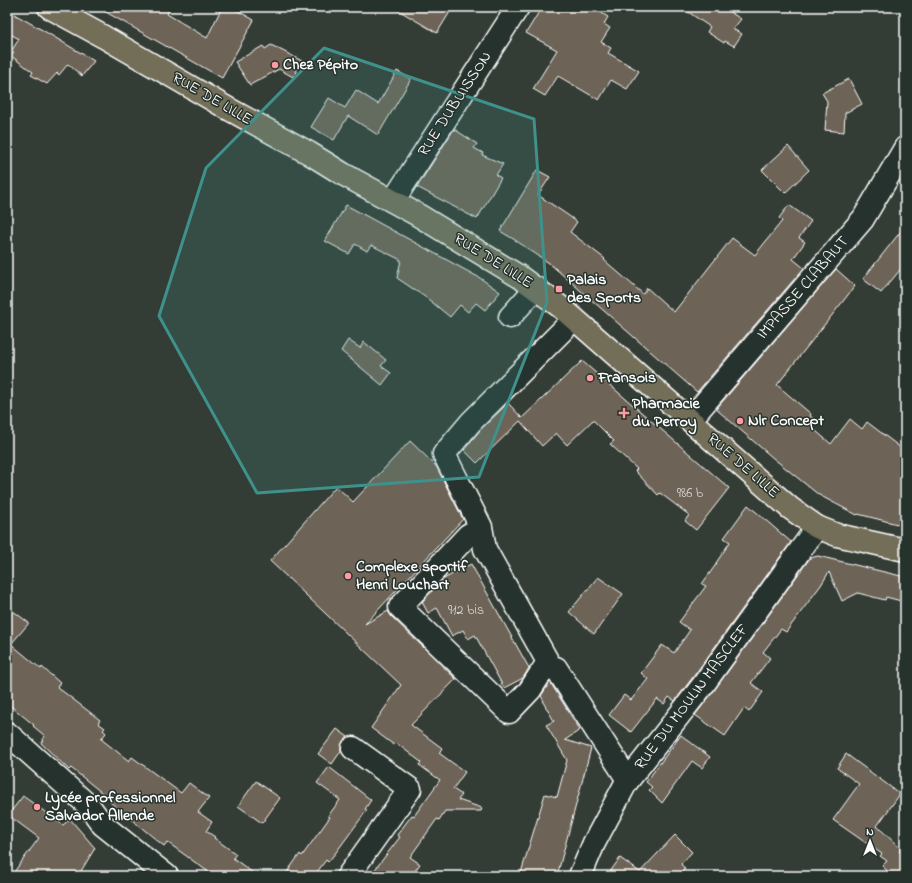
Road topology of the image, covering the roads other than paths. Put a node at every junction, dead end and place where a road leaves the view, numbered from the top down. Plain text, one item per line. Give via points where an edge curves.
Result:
1 (49, 7) edge
2 (518, 7) edge
3 (905, 148) edge
4 (393, 201) junction
5 (536, 288) junction
6 (510, 317) dead end
7 (574, 319) junction
8 (690, 420) junction
9 (481, 527) junction
10 (817, 527) junction
11 (905, 550) edge
12 (556, 668) dead end
13 (7, 732) edge
14 (353, 748) dead end
15 (628, 780) junction
16 (152, 872) edge
17 (348, 876) edge
18 (580, 876) edge

1 - 4 main road, RUE DE LILLE
2 - 4 street, RUE DUBUISSON
3 - 8 street, IMPASSE CLABAUT via 863,219
4 - 5 main road, RUE DE LILLE
5 - 6 street
5 - 7 main road, RUE DE LILLE
7 - 8 main road, RUE DE LILLE
7 - 9 street via 471,422 444,454
8 - 10 main road, RUE DE LILLE via 790,508
9 - 9 street via 485,549 548,662 530,690 509,712 400,607 468,536
10 - 11 main road, RUE DE LILLE via 837,535
10 - 15 street, RUE DU MOULIN MASCLEF via 704,685
12 - 15 street
13 - 16 street via 89,806 103,825
14 - 17 street via 410,789
15 - 18 street, RUE DU MOULIN MASCLEF via 594,843

